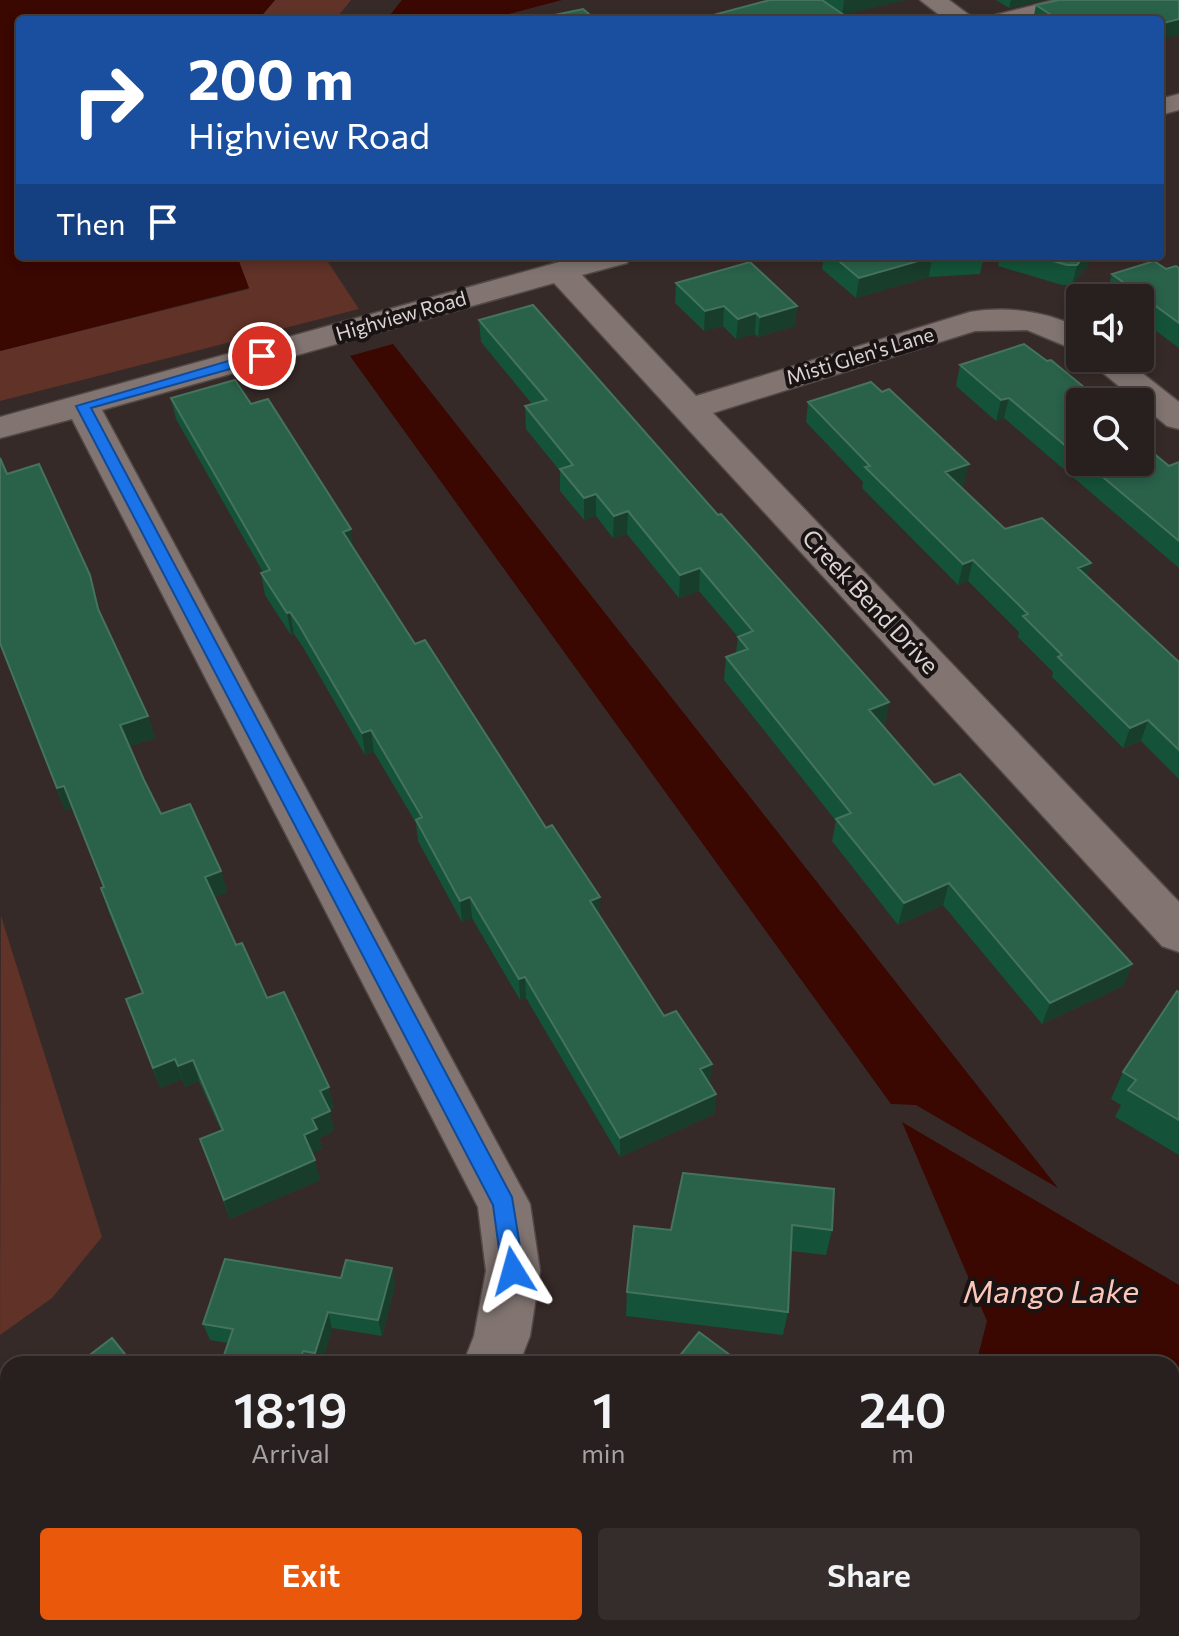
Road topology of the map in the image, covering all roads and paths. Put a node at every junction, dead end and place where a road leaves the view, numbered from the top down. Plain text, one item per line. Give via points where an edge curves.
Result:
1 (932, 0) edge
2 (1086, 0) edge
3 (957, 16) edge
4 (1020, 16) edge
5 (601, 260) edge
6 (560, 271) junction
7 (1066, 333) edge
8 (1120, 372) edge
9 (83, 406) junction
10 (690, 409) junction
11 (1179, 419) edge
12 (0, 428) edge
13 (1179, 933) edge
14 (494, 1356) edge

1 - 3 street
2 - 4 street
5 - 6 street, Highview Road
6 - 9 street, Highview Road
6 - 10 street, Creek Bend Drive
7 - 10 street, Misti Glen's Lane via 1033,321 997,317 970,322
8 - 11 street
9 - 12 street, Highview Road
9 - 14 street via 504,1204 513,1271
10 - 13 street, Creek Bend Drive

